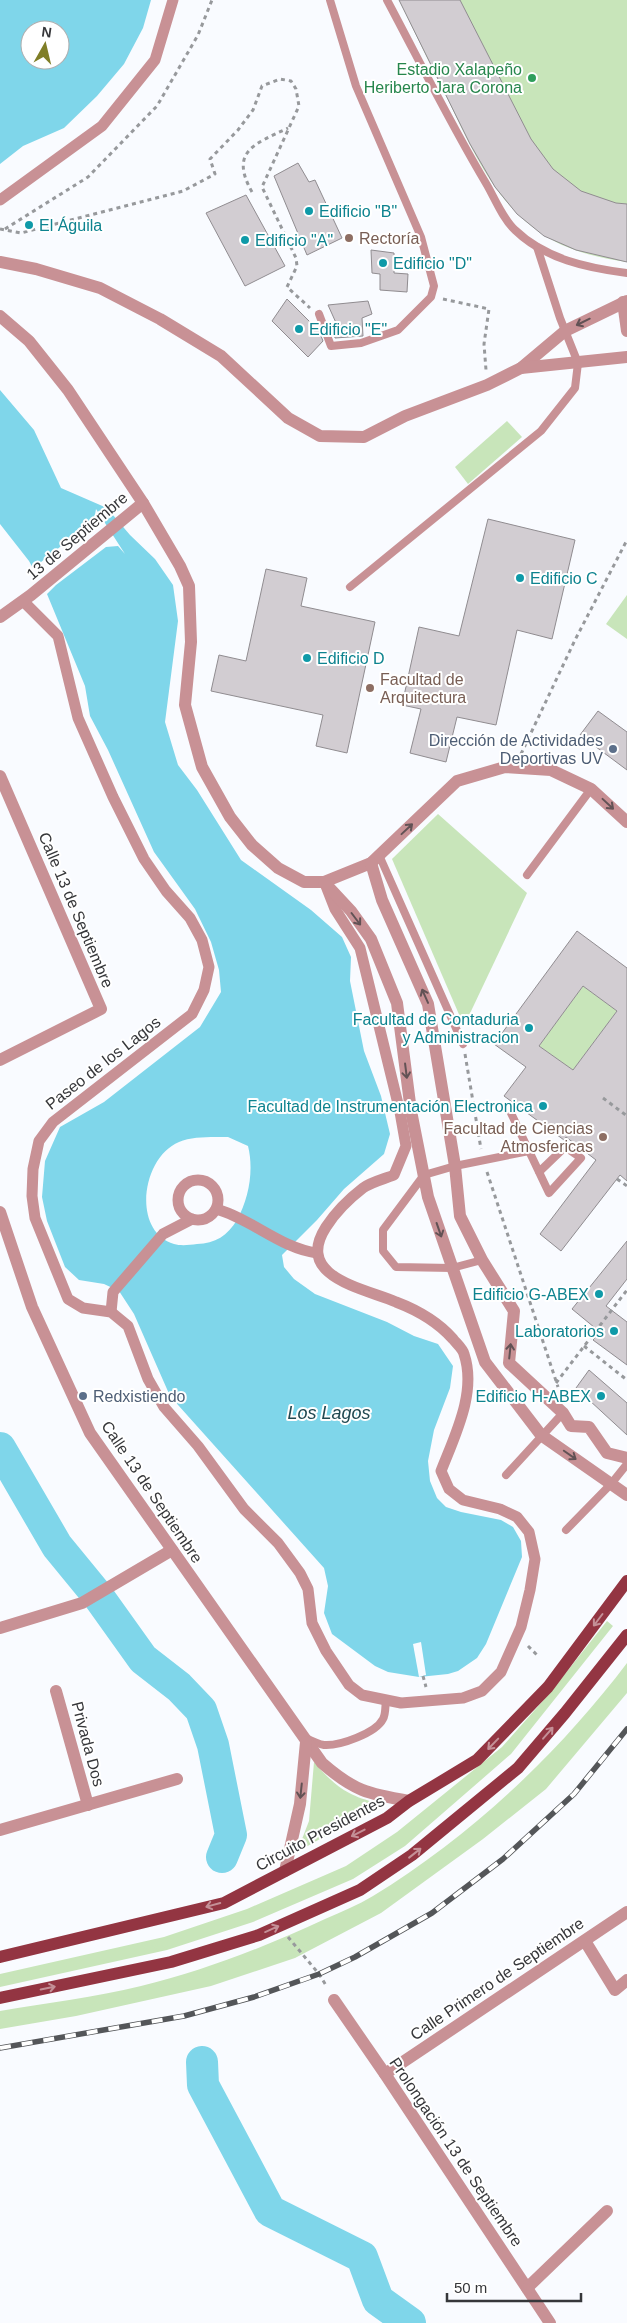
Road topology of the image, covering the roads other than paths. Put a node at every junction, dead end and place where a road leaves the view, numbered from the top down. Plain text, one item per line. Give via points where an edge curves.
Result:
1 (173, 0) edge
2 (330, 0) edge
3 (387, 0) edge
4 (0, 200) edge
5 (536, 247) junction
6 (0, 262) edge
7 (627, 273) edge
8 (625, 302) edge
9 (319, 314) road end
10 (0, 316) edge
11 (565, 331) junction
12 (627, 331) edge
13 (627, 357) edge
14 (578, 363) junction
15 (521, 368) junction
16 (143, 502) junction
17 (350, 587) dead end
18 (27, 598) junction
19 (0, 617) edge
20 (0, 776) edge
21 (591, 788) junction
22 (627, 822) edge
23 (375, 859) junction
24 (527, 875) dead end
25 (324, 882) junction
26 (463, 1044) road end
27 (0, 1060) edge
28 (510, 1111) dead end
29 (529, 1151) junction
30 (455, 1166) junction
31 (539, 1172) junction
32 (424, 1176) junction
33 (216, 1209) junction
34 (0, 1212) edge
35 (192, 1219) junction
36 (317, 1253) junction
37 (482, 1260) junction
38 (452, 1268) junction
39 (111, 1312) junction
40 (563, 1413) junction
41 (540, 1435) junction
42 (627, 1458) edge
43 (627, 1464) edge
44 (506, 1475) dead end
45 (611, 1484) junction
46 (627, 1495) edge
47 (566, 1530) dead end
48 (172, 1550) junction
49 (627, 1581) edge
50 (0, 1628) edge
51 (627, 1635) edge
52 (56, 1691) dead end
53 (386, 1700) junction
54 (304, 1739) junction
55 (177, 1779) dead end
56 (409, 1801) junction
57 (88, 1805) junction
58 (0, 1830) edge
59 (285, 1871) junction
60 (627, 1912) edge
61 (584, 1941) junction
62 (0, 1957) edge
63 (627, 1980) edge
64 (0, 1998) edge
65 (334, 2000) road end
66 (385, 2074) junction
67 (607, 2211) dead end
68 (527, 2288) junction
69 (550, 2323) edge

1 - 4 street via 155,60 102,126
2 - 9 lane via 356,86 421,237 434,286 431,297 398,330 361,343 331,346
3 - 5 lane via 472,160 514,229
5 - 7 lane via 594,269
5 - 11 lane
6 - 15 street via 100,288 160,319 221,356 288,418 320,436 364,437 405,416 487,385
8 -> 11 street
8 - 12 street
10 - 16 street via 29,341 68,390
11 - 14 lane
11 - 15 street
13 - 14 street
14 - 15 street
14 - 17 lane via 575,388 541,431
16 - 18 street, 13 de Septiembre
16 - 25 street via 189,586 191,642 185,705 202,767 230,817 252,845 278,868 304,882
18 - 19 street
18 - 39 street, Paseo de los Lagos via 58,636 78,718 113,798 144,859 190,918 202,940 209,967 204,990 192,1014 53,1122 39,1141 32,1196 36,1218 56,1273 68,1299 83,1308
20 - 27 street, Calle 13 de Septiembre via 101,1009
21 -> 22 street
23 -> 21 street via 457,781 515,767 551,770
21 - 24 lane
23 - 25 street
23 - 26 lane
30 -> 23 street via 428,1004 382,900
25 -> 32 street via 371,939 397,1003 411,1111
25 - 36 street via 335,909 360,948 406,1146 394,1175 363,1187 331,1219 321,1235
28 - 29 lane
29 - 30 lane
29 - 31 lane
30 - 32 lane
30 - 37 street via 460,1216
31 - 31 lane via 549,1193 581,1158 565,1146
32 -> 38 street
32 - 38 lane via 383,1230 383,1251 396,1267
33 - 35 street via 209,1217
33 - 35 street via 217,1195 210,1184 196,1180 190,1182 180,1191 178,1198 181,1211
33 - 36 street via 237,1216 299,1251
34 - 48 street, Calle 13 de Septiembre via 32,1306 90,1433
35 - 39 street via 163,1234 113,1292
36 - 53 street via 321,1264 331,1275 398,1302 441,1326 464,1352 469,1386 441,1471 449,1488 463,1500 500,1509 517,1517 529,1532 534,1559 521,1627 501,1672 482,1691 463,1698 430,1702
37 - 38 lane
40 -> 37 street via 509,1363 514,1311
38 - 41 street via 485,1362
39 - 53 street via 128,1326 148,1379 164,1407 198,1446 244,1509 278,1543 300,1573 308,1589 312,1623 349,1685 362,1695
40 - 41 lane
40 - 42 street via 571,1426 588,1427 607,1453
41 - 44 lane
41 -> 45 street
43 - 45 lane
45 - 46 street
45 - 47 lane
48 - 50 street via 82,1603
48 - 54 street, Calle 13 de Septiembre
49 -> 56 main road, Circuito Presidentes via 548,1687 477,1760
64 -> 51 main road via 180,1960 260,1935 360,1890 412,1855 518,1768
52 - 57 street, Privada Dos
53 - 54 lane via 384,1718 378,1726 346,1742 322,1745
54 - 56 street, Calle 13 de Septiembre via 322,1763 343,1782 370,1794
54 -> 59 street via 300,1804
55 - 57 street
56 -> 59 main road, Circuito Presidentes via 387,1818
57 - 58 street
59 -> 62 main road, Circuito Presidentes via 224,1903
60 - 61 street, Calle Primero de Septiembre
61 - 63 street via 615,1990
61 - 66 street, Calle Primero de Septiembre
65 - 66 street, Prolongación 13 de Septiembre
66 - 68 street, Prolongación 13 de Septiembre
67 - 68 street
68 - 69 street, Prolongación 13 de Septiembre

